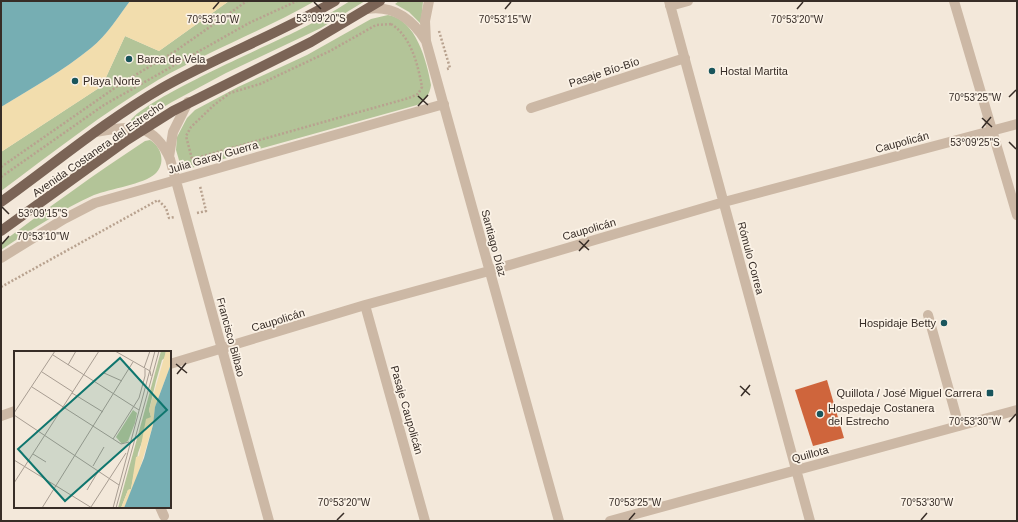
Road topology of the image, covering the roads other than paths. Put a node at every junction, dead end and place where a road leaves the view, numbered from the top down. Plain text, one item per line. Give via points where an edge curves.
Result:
1 (335, 1) edge
2 (380, 1) edge
3 (428, 1) edge
4 (688, 1) edge
5 (954, 1) edge
6 (670, 3) edge
7 (367, 9) junction
8 (426, 40) junction
9 (685, 58) junction
10 (188, 102) junction
11 (444, 104) junction
12 (531, 108) dead end
13 (1017, 124) edge
14 (144, 129) junction
15 (992, 130) junction
16 (95, 132) junction
17 (170, 159) junction
18 (175, 180) junction
19 (1, 202) edge
20 (724, 202) junction
21 (1017, 215) edge
22 (1, 231) edge
23 (1, 258) edge
24 (489, 271) junction
25 (365, 305) junction
26 (928, 316) dead end
27 (222, 350) junction
28 (171, 364) edge
29 (1017, 410) edge
30 (14, 411) edge
31 (1, 416) edge
32 (959, 426) junction
33 (797, 470) junction
34 (269, 521) edge
35 (425, 521) edge
36 (559, 521) edge
37 (610, 521) edge
38 (810, 521) edge

1 - 16 main road, Avenida Costanera del Estrecho via 175,81
2 - 7 main road, Avenida Costanera del Estrecho
3 - 8 street
4 - 6 street
5 - 15 street
6 - 9 street, Rómulo Correa
7 - 8 street, Santiago Díaz via 383,8 401,14
7 - 10 main road, Avenida Costanera del Estrecho via 310,42
8 - 11 street, Santiago Díaz
9 - 12 street, Pasaje Bío-Bío
9 - 20 street, Rómulo Correa
10 - 14 main road, Avenida Costanera del Estrecho
10 - 17 street, Francisco Bilbao via 173,132
11 - 18 street, Julia Garay Guerra
11 - 24 street, Santiago Díaz
13 - 15 street, Caupolicán
14 - 16 street via 126,128
14 - 17 street, Francisco Bilbao via 158,138
14 - 22 main road, Avenida Costanera del Estrecho
15 - 20 street, Caupolicán
15 - 21 street
16 - 19 main road, Avenida Costanera del Estrecho
17 - 18 street, Francisco Bilbao
18 - 23 street, Julia Garay Guerra via 95,203
18 - 27 street, Francisco Bilbao
20 - 24 street, Caupolicán
20 - 33 street, Rómulo Correa
24 - 25 street, Caupolicán
24 - 36 street, Santiago Díaz
25 - 27 street, Caupolicán
25 - 35 street, Pasaje Caupolicán
26 - 32 street
27 - 28 street, Caupolicán
27 - 34 street, Francisco Bilbao
29 - 32 street, Quillota
30 - 31 street
32 - 33 street, Quillota
33 - 37 street, Quillota
33 - 38 street, Rómulo Correa

